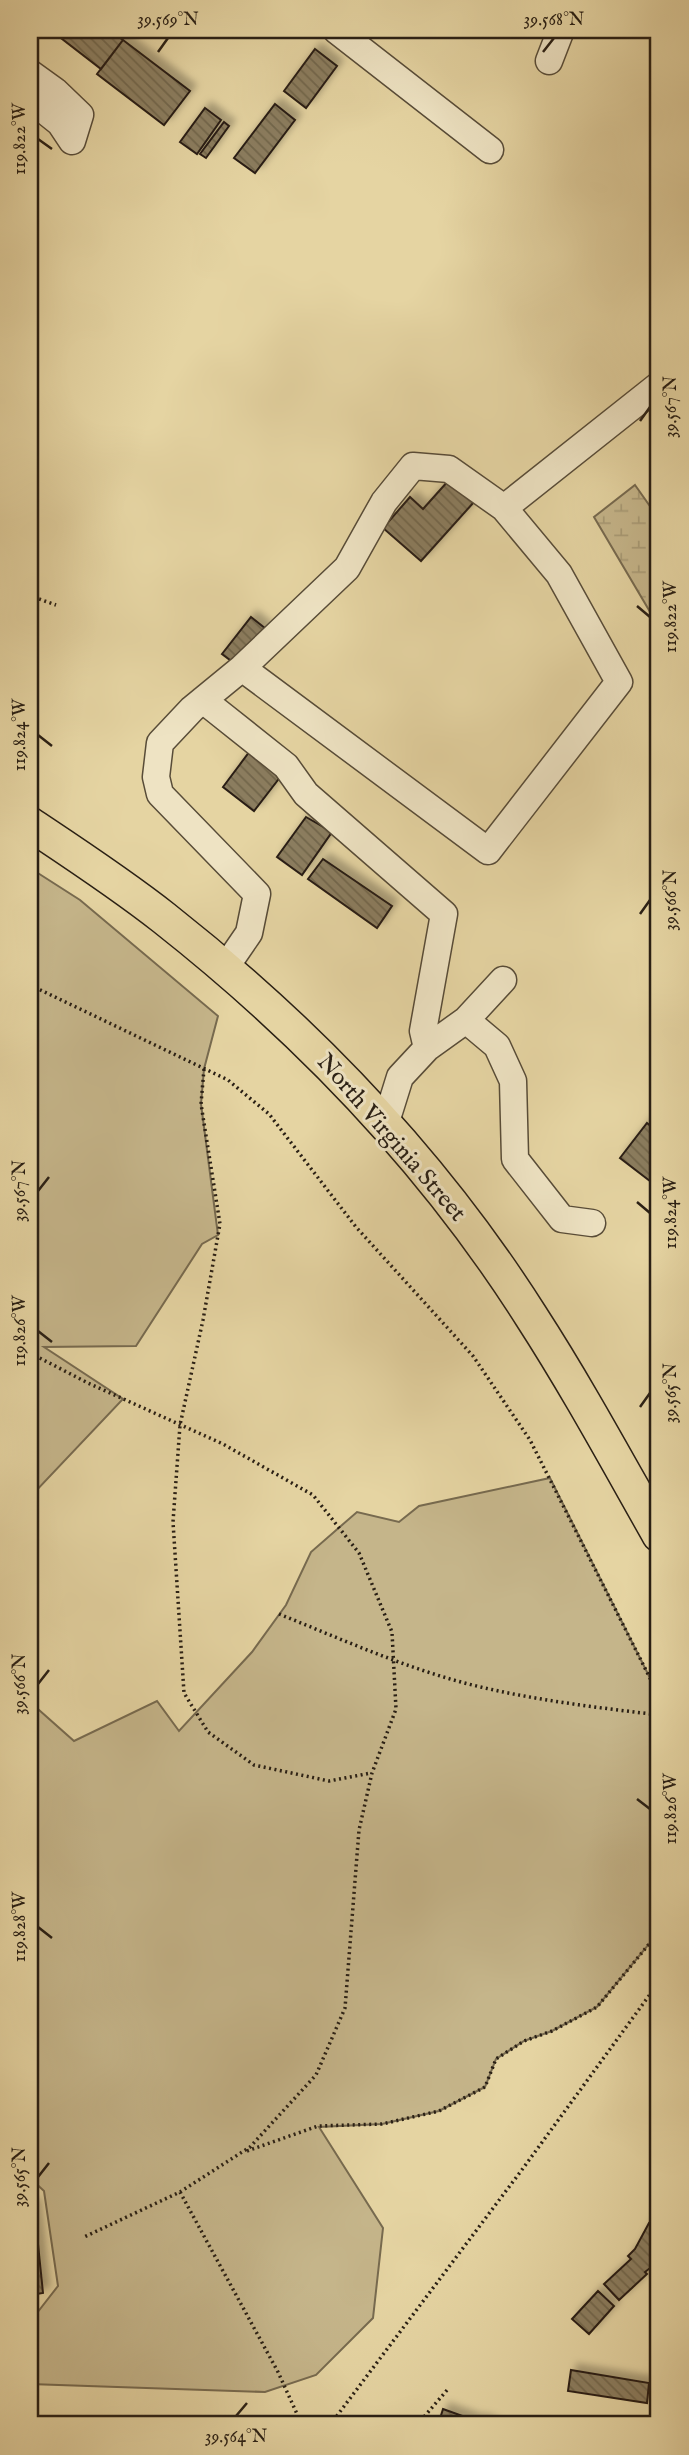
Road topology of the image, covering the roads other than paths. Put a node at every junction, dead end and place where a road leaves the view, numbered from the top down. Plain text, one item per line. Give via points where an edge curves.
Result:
1 (336, 30) edge
2 (561, 30) edge
3 (549, 61) dead end
4 (30, 73) edge
5 (30, 99) edge
6 (490, 150) dead end
7 (659, 385) edge
8 (504, 508) junction
9 (242, 668) junction
10 (203, 700) junction
11 (30, 824) edge
12 (225, 968) junction
13 (503, 980) dead end
14 (466, 1020) junction
15 (427, 1048) junction
16 (385, 1125) junction
17 (593, 1223) dead end
18 (659, 1535) edge

1 - 6 lane
2 - 3 lane
4 - 5 lane via 79,115 72,141 60,123
7 - 8 lane
8 - 9 lane via 449,469 414,466 384,502 347,568
8 - 9 lane via 559,574 619,682 488,850
9 - 10 lane
10 - 12 lane via 160,743 156,777 160,794 257,894 250,933
10 - 15 lane via 286,765 306,794 444,914 423,1031
11 - 12 main road, North Virginia Street via 117,883
12 - 16 main road, North Virginia Street via 310,1046
13 - 14 lane
14 - 15 lane
14 - 17 lane via 496,1046 513,1081 515,1159 562,1219
15 - 16 lane via 400,1077
16 - 18 main road, North Virginia Street via 531,1315

